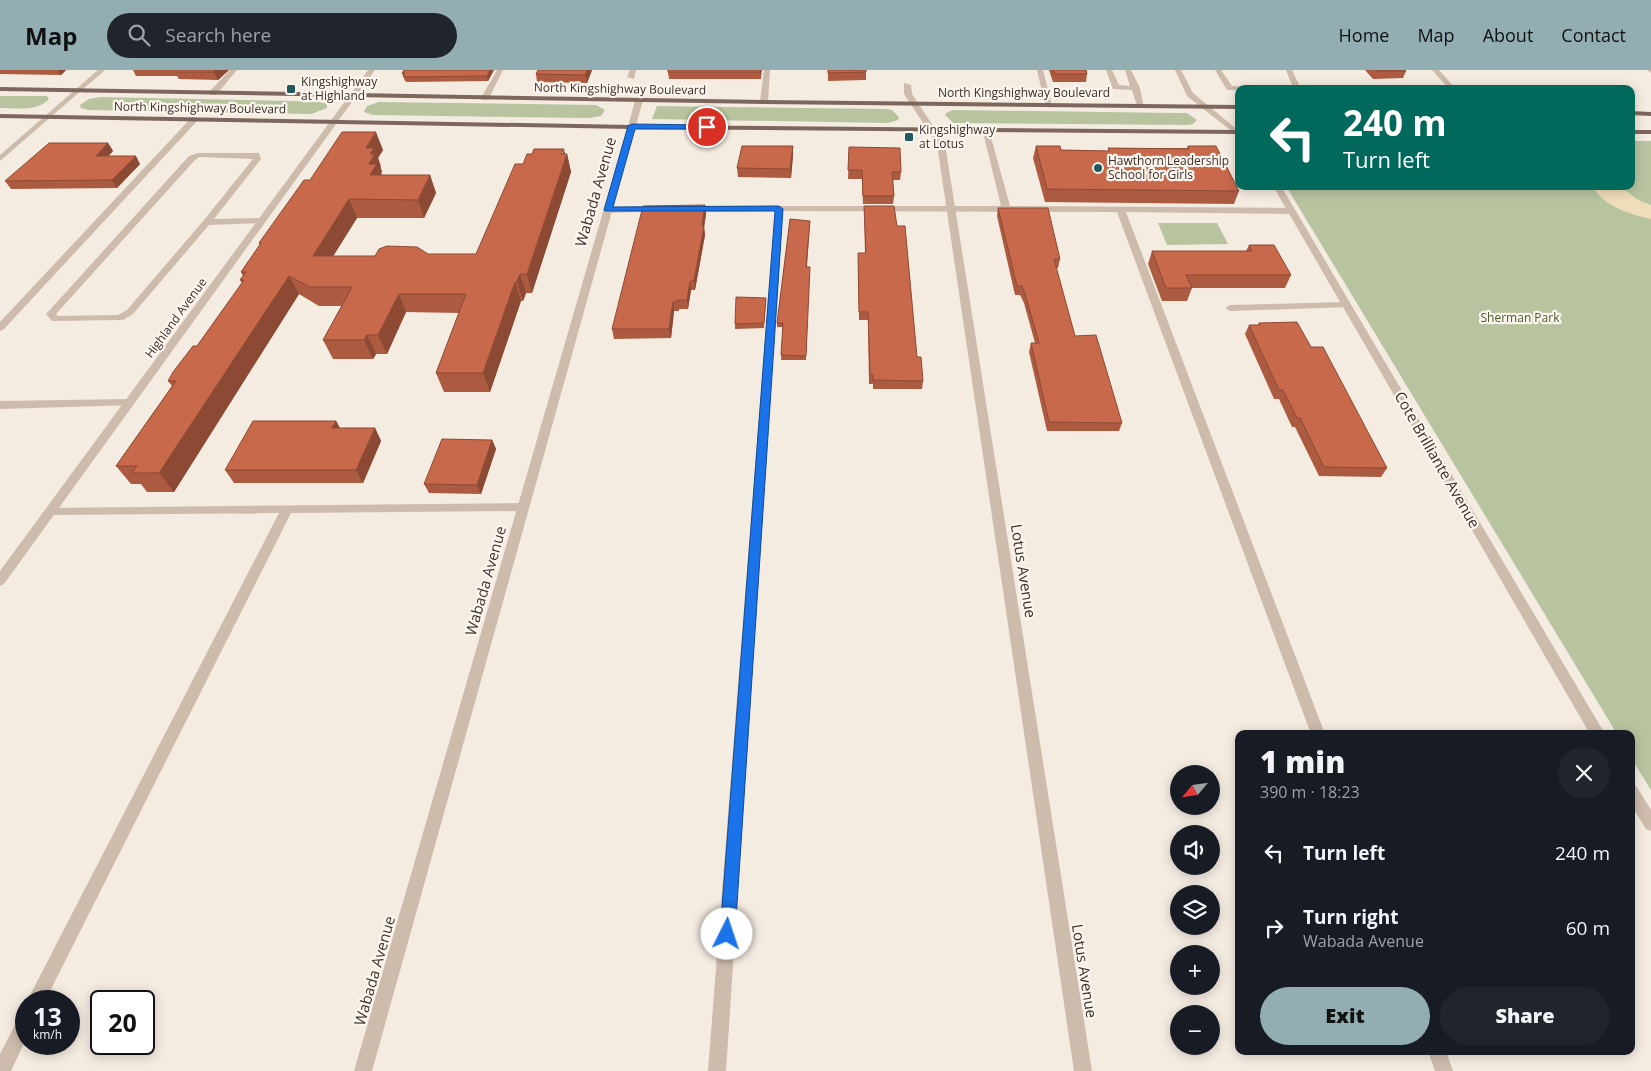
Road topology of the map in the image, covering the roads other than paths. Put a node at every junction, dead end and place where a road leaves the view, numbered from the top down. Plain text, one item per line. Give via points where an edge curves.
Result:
1 (102, 70) edge
2 (234, 70) edge
3 (372, 70) edge
4 (500, 70) edge
5 (767, 70) edge
6 (1040, 70) edge
7 (1108, 70) edge
8 (1128, 70) edge
9 (1178, 70) edge
10 (1218, 70) edge
11 (1288, 70) edge
12 (1435, 70) edge
13 (906, 85) dead end
14 (1296, 85) edge
15 (1449, 85) edge
16 (1136, 88) junction
17 (1235, 88) edge
18 (0, 89) edge
19 (78, 90) junction
20 (213, 93) junction
21 (354, 95) junction
22 (485, 98) junction
23 (638, 100) junction
24 (764, 102) junction
25 (914, 104) junction
26 (1049, 104) junction
27 (1141, 106) junction
28 (1205, 107) junction
29 (1235, 107) edge
30 (1635, 113) edge
31 (1651, 114) edge
32 (0, 116) edge
33 (48, 117) junction
34 (195, 119) junction
35 (334, 121) junction
36 (632, 126) junction
37 (933, 130) junction
38 (985, 130) junction
39 (1235, 131) edge
40 (1635, 132) edge
41 (1651, 132) edge
42 (1235, 133) edge
43 (0, 159) edge
44 (1279, 190) edge
45 (951, 208) junction
46 (1006, 208) junction
47 (779, 209) junction
48 (608, 210) junction
49 (1121, 210) junction
50 (1291, 211) junction
51 (261, 221) junction
52 (207, 222) junction
53 (1346, 305) junction
54 (1230, 308) dead end
55 (0, 328) edge
56 (0, 404) edge
57 (129, 404) junction
58 (524, 508) junction
59 (287, 509) junction
60 (51, 511) junction
61 (0, 581) edge
62 (1316, 730) edge
63 (1596, 730) edge
64 (1635, 798) edge
65 (1651, 824) edge
66 (42, 990) edge
67 (15, 1043) edge
68 (1438, 1055) edge
69 (1, 1071) edge
70 (363, 1071) edge
71 (717, 1071) edge
72 (1083, 1071) edge
73 (1444, 1071) edge

1 - 19 street
2 - 20 street
3 - 21 street, Highland Avenue
4 - 22 street
5 - 24 street
6 - 26 street
7 - 16 street via 1116,87
8 - 16 street
9 - 28 street via 1190,94
10 - 17 street via 1230,88
11 - 14 street
12 - 15 street
13 - 25 street, Lotus Avenue
16 - 27 street
18 - 19 main road, North Kingshighway Boulevard
19 - 20 main road, North Kingshighway Boulevard
19 - 33 street
20 - 21 main road, North Kingshighway Boulevard
21 - 22 main road, North Kingshighway Boulevard
21 - 35 street, Highland Avenue
22 - 23 main road, North Kingshighway Boulevard
23 - 24 main road, North Kingshighway Boulevard
23 - 36 street, Wabada Avenue
24 - 25 main road, North Kingshighway Boulevard
25 - 26 main road, North Kingshighway Boulevard
25 - 37 street, Lotus Avenue
26 - 27 main road, North Kingshighway Boulevard
27 - 28 main road, North Kingshighway Boulevard
28 - 29 main road, North Kingshighway Boulevard
28 - 39 street
30 - 31 main road
32 - 33 main road, North Kingshighway Boulevard
33 - 34 main road, North Kingshighway Boulevard
33 - 43 street
34 - 35 main road, North Kingshighway Boulevard
34 - 55 street
35 - 36 main road, North Kingshighway Boulevard
35 - 51 street, Highland Avenue
36 - 37 main road, North Kingshighway Boulevard
36 - 48 street, Wabada Avenue
37 - 38 main road, North Kingshighway Boulevard
37 - 45 street, Lotus Avenue via 941,144
38 - 42 main road, North Kingshighway Boulevard
38 - 46 street
40 - 41 main road
44 - 50 street, Cote Brilliante Avenue
45 - 46 street
45 - 47 street
45 - 72 street, Lotus Avenue
46 - 49 street
47 - 48 street
47 - 71 street
48 - 58 street, Wabada Avenue
49 - 50 street
49 - 62 street
50 - 53 street, Cote Brilliante Avenue
51 - 52 street
51 - 57 street, Highland Avenue
52 - 52 street via 257,158 256,154 198,155 192,158 51,314 55,319 120,318 130,312
53 - 54 street
53 - 63 street, Cote Brilliante Avenue
56 - 57 street
57 - 60 street, Highland Avenue
58 - 59 street
58 - 70 street, Wabada Avenue
59 - 60 street
59 - 66 street
60 - 61 street, Highland Avenue
64 - 65 street
67 - 69 street
68 - 73 street

